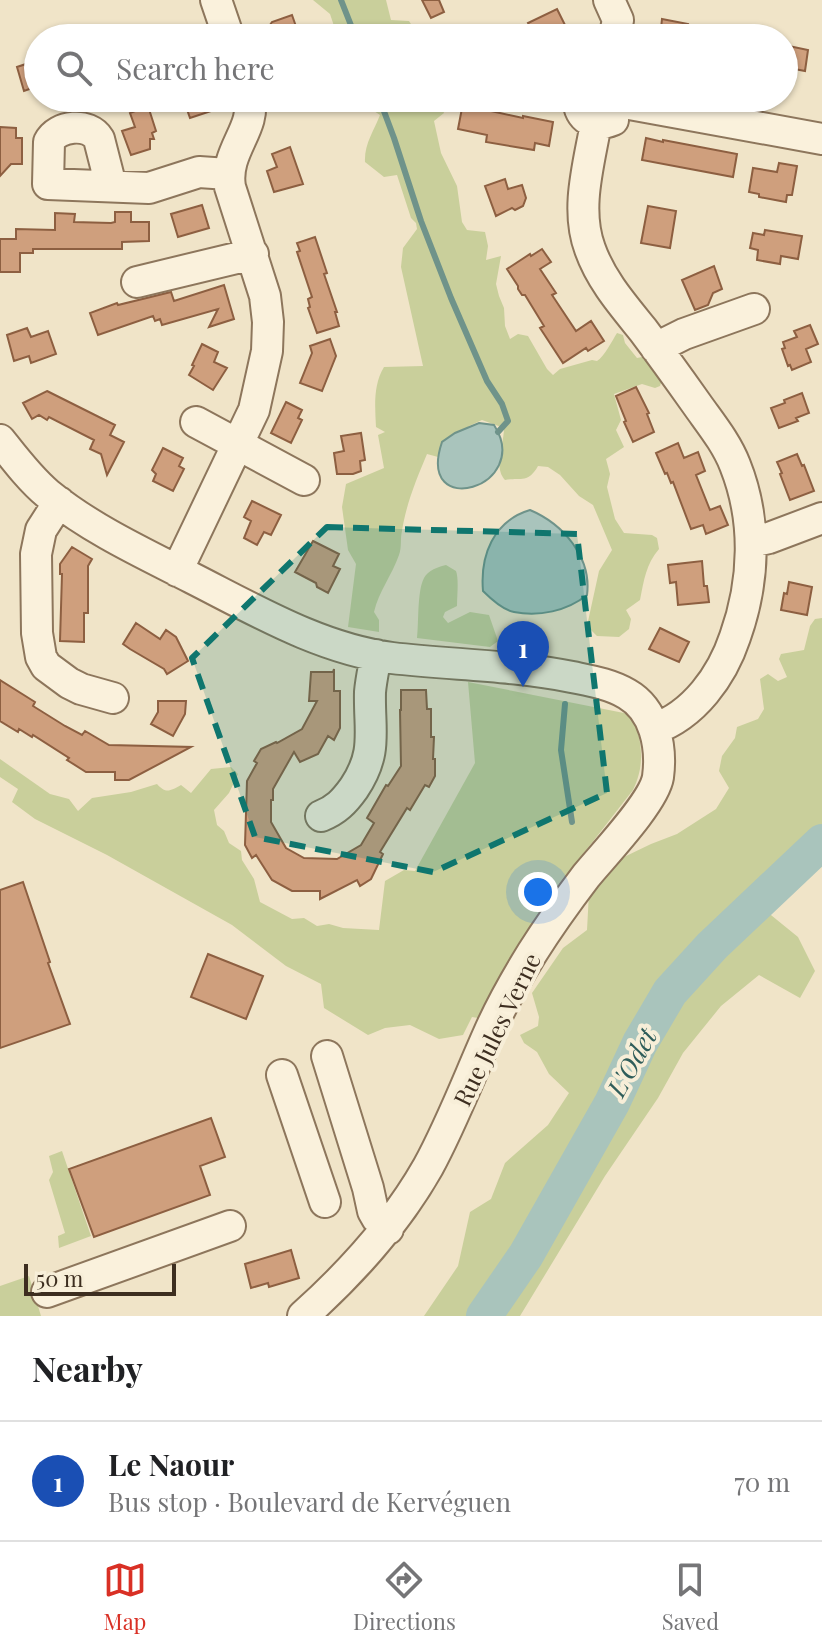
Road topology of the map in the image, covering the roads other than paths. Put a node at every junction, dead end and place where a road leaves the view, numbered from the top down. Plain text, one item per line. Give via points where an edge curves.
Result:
1 (216, 0) edge
2 (609, 0) edge
3 (224, 24) edge
4 (617, 24) edge
5 (251, 112) edge
6 (581, 112) edge
7 (620, 112) edge
8 (685, 112) edge
9 (596, 123) junction
10 (822, 139) edge
11 (228, 174) junction
12 (111, 186) dead end
13 (253, 254) junction
14 (137, 282) dead end
15 (754, 309) dead end
16 (656, 348) junction
17 (196, 422) dead end
18 (0, 440) edge
19 (238, 445) junction
20 (304, 480) dead end
21 (59, 502) junction
22 (822, 518) edge
23 (751, 542) junction
24 (177, 571) junction
25 (376, 655) junction
26 (113, 698) dead end
27 (654, 729) junction
28 (321, 816) dead end
29 (327, 1056) dead end
30 (282, 1075) dead end
31 (325, 1202) dead end
32 (230, 1226) dead end
33 (388, 1229) junction
34 (47, 1292) dead end
35 (303, 1316) edge

1 - 3 street
2 - 4 street
5 - 11 street
6 - 9 street
7 - 9 street via 608,123
8 - 10 street
9 - 16 street via 584,230 601,276
11 - 12 street via 199,172 149,188
11 - 13 street
13 - 14 street
13 - 19 street via 265,296 268,339 258,396
15 - 16 street
16 - 23 street via 734,462
17 - 19 street
18 - 21 street via 34,482
19 - 20 street
19 - 24 street
21 - 24 street
21 - 26 street via 41,530 36,554 41,657 69,683
22 - 23 street
23 - 27 street via 745,604 725,660 686,712
24 - 25 street via 300,631
25 - 27 street via 600,683 637,701
25 - 28 street via 367,764 341,806
27 - 33 street, Rue Jules Verne via 656,786 525,965 439,1146
29 - 33 street via 373,1211
30 - 31 street
32 - 34 street
33 - 35 street, Rue Jules Verne

